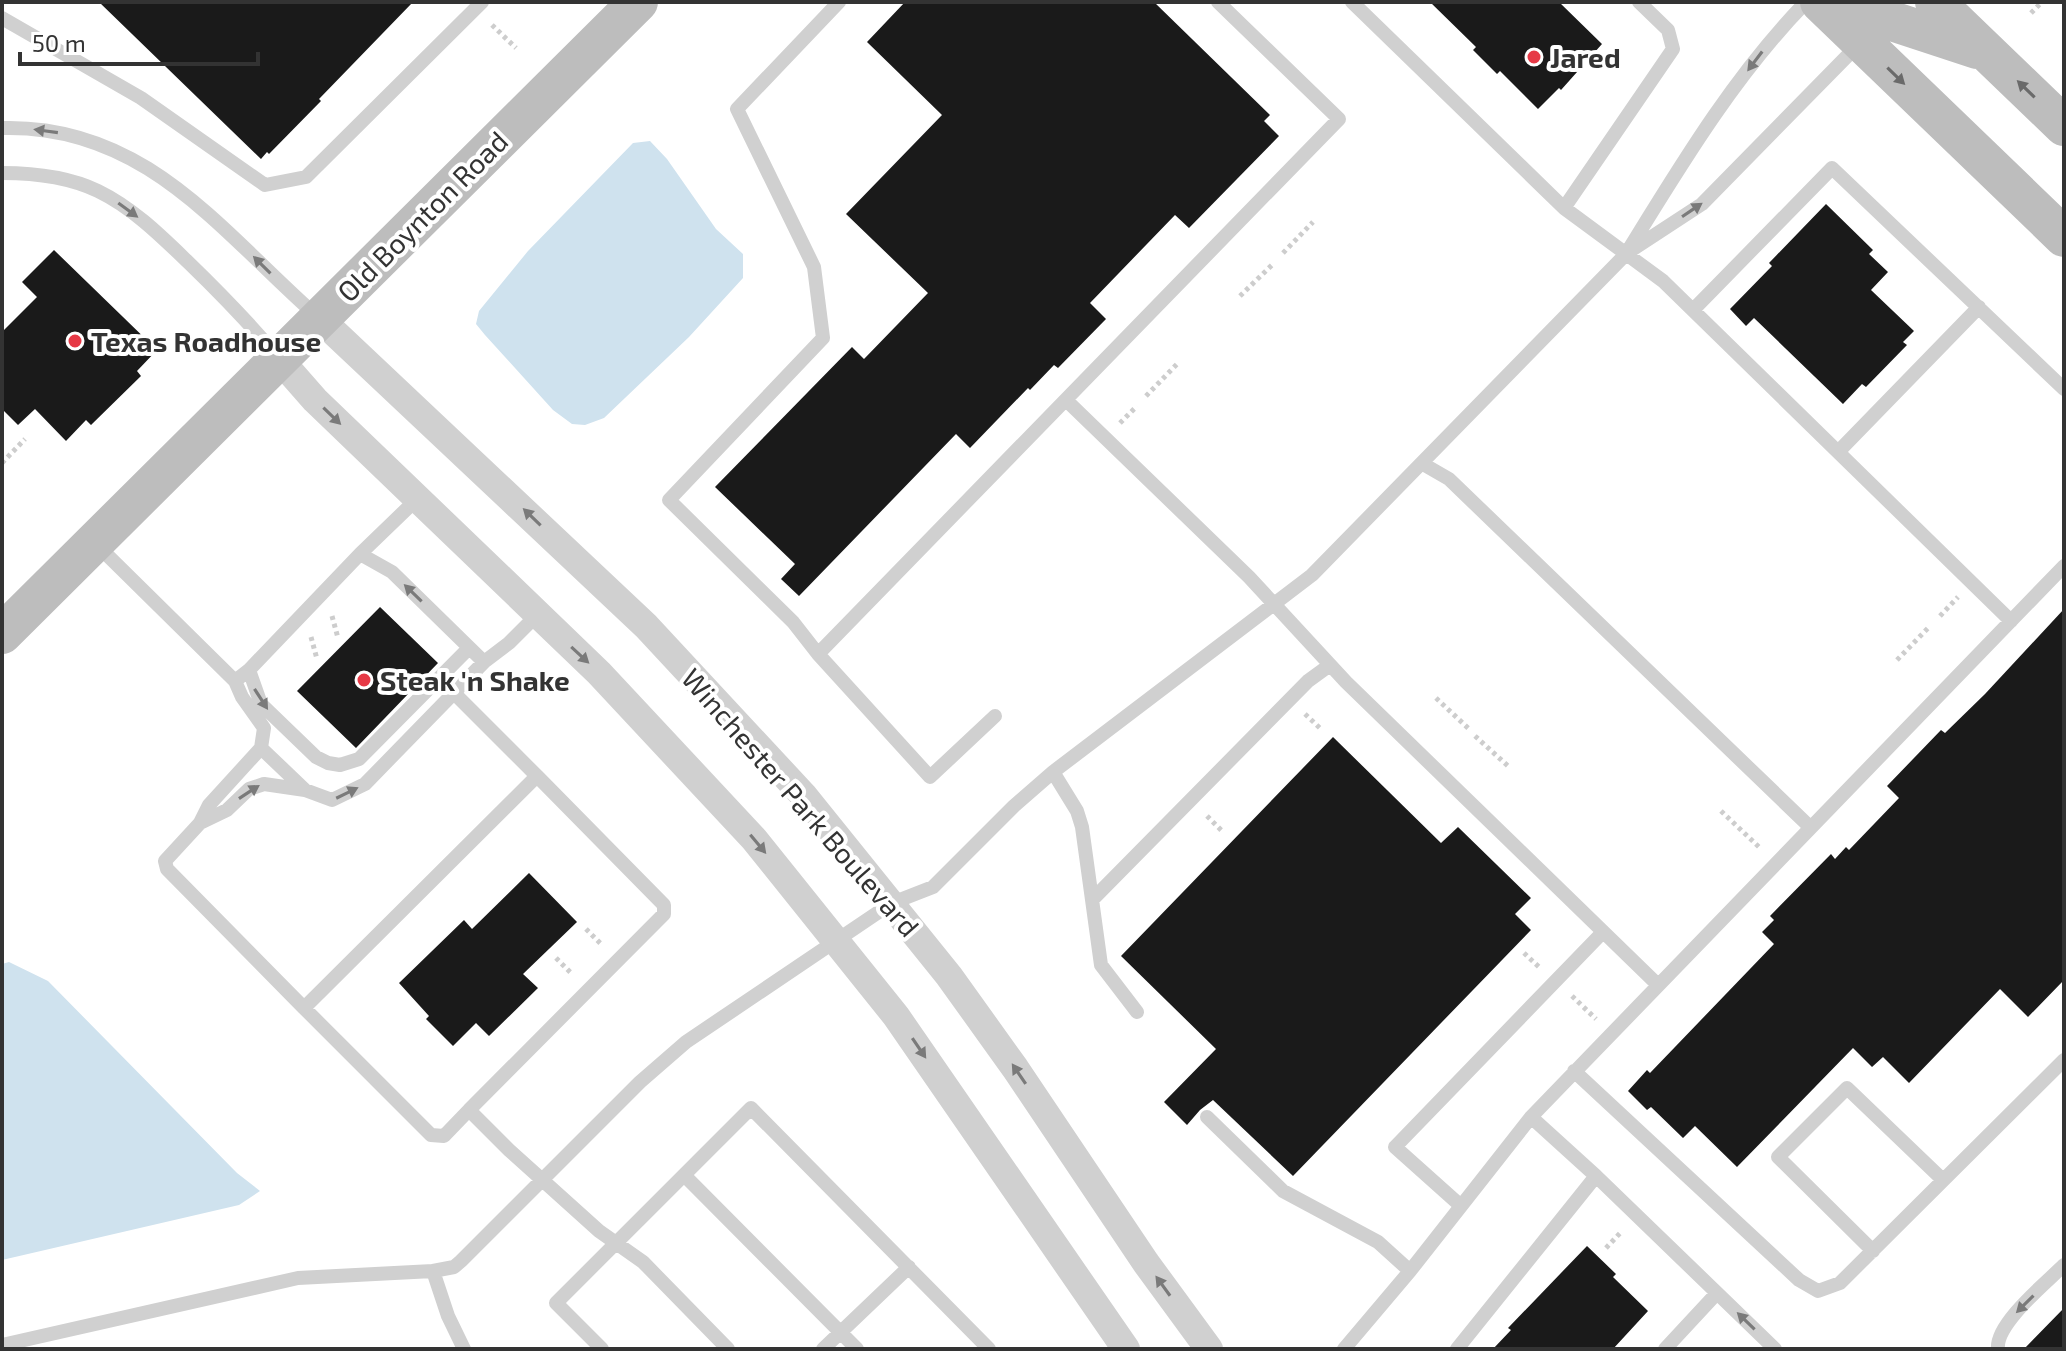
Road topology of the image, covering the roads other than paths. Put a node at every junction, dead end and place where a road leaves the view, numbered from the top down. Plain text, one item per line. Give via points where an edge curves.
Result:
1 (482, 2) edge
2 (638, 2) edge
3 (839, 2) edge
4 (1639, 2) edge
5 (1806, 2) edge
6 (1820, 2) edge
7 (1834, 2) edge
8 (1935, 2) edge
9 (1354, 3) edge
10 (1224, 4) edge
11 (2, 18) edge
12 (1861, 42) junction
13 (1988, 53) junction
14 (2064, 126) edge
15 (2, 128) edge
16 (2, 173) edge
17 (1564, 208) junction
18 (2064, 237) edge
19 (1627, 253) junction
20 (1979, 307) junction
21 (1693, 310) junction
22 (319, 318) junction
23 (279, 359) junction
24 (2064, 389) edge
25 (1066, 400) junction
26 (1838, 452) junction
27 (1423, 464) junction
28 (417, 499) junction
29 (95, 542) junction
30 (360, 554) junction
31 (2064, 566) edge
32 (1273, 605) junction
33 (537, 615) junction
34 (2011, 621) junction
35 (2, 634) edge
36 (469, 648) junction
37 (818, 654) junction
38 (484, 662) junction
39 (1330, 665) junction
40 (249, 670) junction
41 (235, 681) junction
42 (454, 693) junction
43 (995, 716) dead end
44 (261, 748) junction
45 (1053, 772) junction
46 (537, 776) junction
47 (305, 790) junction
48 (200, 823) junction
49 (1810, 827) junction
50 (1092, 900) junction
51 (892, 903) junction
52 (1603, 932) junction
53 (836, 939) junction
54 (1658, 985) junction
55 (304, 1008) junction
56 (1137, 1012) dead end
57 (2064, 1060) edge
58 (1574, 1071) junction
59 (469, 1110) junction
60 (1207, 1117) dead end
61 (1531, 1117) junction
62 (684, 1175) junction
63 (1596, 1176) junction
64 (542, 1180) junction
65 (1943, 1180) junction
66 (1461, 1206) junction
67 (616, 1243) junction
68 (1873, 1251) junction
69 (2064, 1265) edge
70 (909, 1267) junction
71 (433, 1271) junction
72 (1410, 1271) junction
73 (1717, 1293) junction
74 (840, 1333) junction
75 (2, 1345) edge
76 (464, 1349) edge
77 (602, 1349) edge
78 (728, 1349) edge
79 (823, 1349) edge
80 (857, 1349) edge
81 (989, 1349) edge
82 (1126, 1349) edge
83 (1209, 1349) edge
84 (1344, 1349) edge
85 (1457, 1349) edge
86 (1665, 1349) edge
87 (1775, 1349) edge
88 (1998, 1349) edge

1 - 11 lane via 306,177 265,185 141,98
2 - 22 street, Old Boynton Road
3 - 37 lane via 737,109 814,267 823,338 669,500 793,622
4 - 17 lane via 1668,30 1673,49
5 -> 19 lane via 1708,122
6 - 12 street
7 - 13 street
8 - 13 street
9 - 17 lane
10 - 25 lane via 1339,119
12 -> 18 street
19 -> 12 lane via 1702,204
14 -> 13 street
22 -> 15 lane via 211,215 133,158 47,130
16 -> 23 lane via 62,180 95,189 127,207 243,316
17 - 19 lane
19 - 21 lane
19 - 27 lane
20 - 21 lane via 1832,168
20 - 24 lane
20 - 26 lane
21 - 26 lane
22 - 23 street, Old Boynton Road
51 -> 22 street, Winchester Park Boulevard via 804,796 646,626
23 -> 28 street
23 - 29 street, Old Boynton Road
25 - 32 lane
25 - 37 lane
26 - 34 lane
27 - 32 lane via 1312,575
27 - 49 lane via 1449,479
28 - 30 lane
28 - 33 street
29 - 35 street, Old Boynton Road
29 - 41 lane
36 -> 30 lane via 392,572
30 - 40 lane
31 - 34 lane
32 - 39 lane
32 - 45 lane
33 - 38 lane
33 -> 53 street via 678,755
34 - 49 lane
36 - 38 lane
40 -> 36 lane via 261,704 316,757 340,765 359,759
37 - 43 lane via 930,777
38 - 42 lane
39 - 50 lane via 1308,681
39 - 52 lane
40 - 41 lane
41 - 44 lane via 264,728
42 - 46 lane
47 -> 42 lane via 332,800 365,784
44 - 47 lane
44 - 48 lane via 209,805
45 - 50 lane via 1082,827
45 - 51 lane via 933,887
46 - 55 lane
46 - 59 lane via 664,905 664,914
48 -> 47 lane via 264,784
48 - 55 lane via 169,854 167,869
49 - 54 lane
50 - 56 lane via 1101,965
51 - 53 lane
83 -> 51 street, Winchester Park Boulevard via 1015,1068
52 - 54 lane
52 - 66 lane via 1395,1147
53 - 64 lane via 686,1042
53 -> 82 street via 896,1016
54 - 58 lane
55 - 59 lane via 431,1135 444,1136
57 - 65 lane
58 - 61 lane
58 - 68 lane via 1799,1280 1818,1291 1840,1283
59 - 64 lane
60 - 72 lane via 1283,1191 1378,1242
61 - 63 lane
61 - 66 lane
62 - 67 lane
62 - 70 lane via 751,1108
62 - 74 lane
63 - 73 lane
63 - 85 lane
64 - 67 lane
64 - 71 lane via 454,1267
65 - 68 lane
65 - 68 lane via 1847,1088 1778,1157
66 - 72 lane
67 - 77 lane via 556,1303
67 - 78 lane via 643,1262
69 -> 88 lane via 2010,1320 1997,1340
70 - 74 lane
70 - 81 lane
71 - 75 lane via 298,1278
71 - 76 lane
72 - 84 lane
73 - 86 lane
87 -> 73 lane
74 - 79 lane
74 - 80 lane

